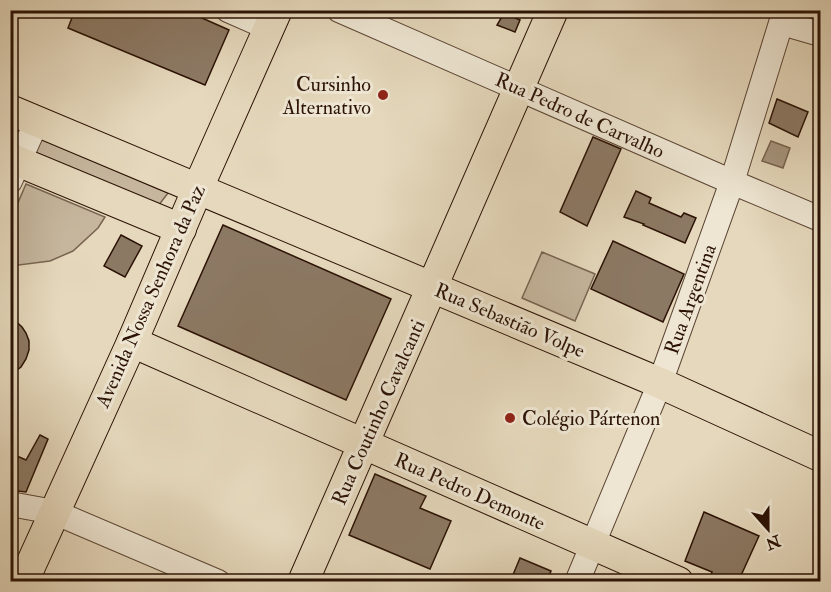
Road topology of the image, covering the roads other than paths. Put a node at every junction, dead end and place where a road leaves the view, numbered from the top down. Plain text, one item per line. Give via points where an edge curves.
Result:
1 (228, 10) edge
2 (339, 10) edge
3 (553, 10) edge
4 (784, 17) edge
5 (273, 20) edge
6 (820, 34) edge
7 (519, 89) junction
8 (24, 115) edge
9 (13, 167) edge
10 (732, 182) junction
11 (198, 188) junction
12 (820, 219) edge
13 (180, 228) junction
14 (432, 287) junction
15 (132, 342) junction
16 (660, 383) junction
17 (363, 444) junction
18 (820, 456) edge
19 (10, 504) edge
20 (54, 512) junction
21 (594, 544) junction
22 (23, 582) edge
23 (218, 582) edge
24 (303, 582) edge
25 (577, 582) edge
26 (678, 582) edge

1 - 5 street
2 - 7 street, Rua Pedro de Carvalho
3 - 7 main road, Rua Coutinho Cavalcanti
4 - 6 street
4 - 10 street, Rua Argentina
5 - 11 main road, Avenida Nossa Senhora da Paz
7 - 10 street, Rua Pedro de Carvalho
7 - 14 main road, Rua Coutinho Cavalcanti
8 - 9 street
8 - 11 main road, Rua Sebastião Volpe
9 - 13 main road
10 - 12 street, Rua Pedro de Carvalho
10 - 16 street, Rua Argentina
11 - 13 main road, Avenida Nossa Senhora da Paz
11 - 14 main road, Rua Sebastião Volpe
13 - 15 main road, Avenida Nossa Senhora da Paz
14 - 16 main road, Rua Sebastião Volpe
14 - 17 main road, Rua Coutinho Cavalcanti
15 - 17 main road, Rua Pedro Demonte
15 - 20 main road, Avenida Nossa Senhora da Paz
16 - 18 main road, Rua Sebastião Volpe
16 - 21 street, Rua Argentina
17 - 21 main road, Rua Pedro Demonte
17 - 24 main road, Rua Coutinho Cavalcanti
19 - 20 street
20 - 22 main road, Avenida Nossa Senhora da Paz
20 - 23 street
21 - 25 street, Rua Argentina
21 - 26 main road, Rua Pedro Demonte

